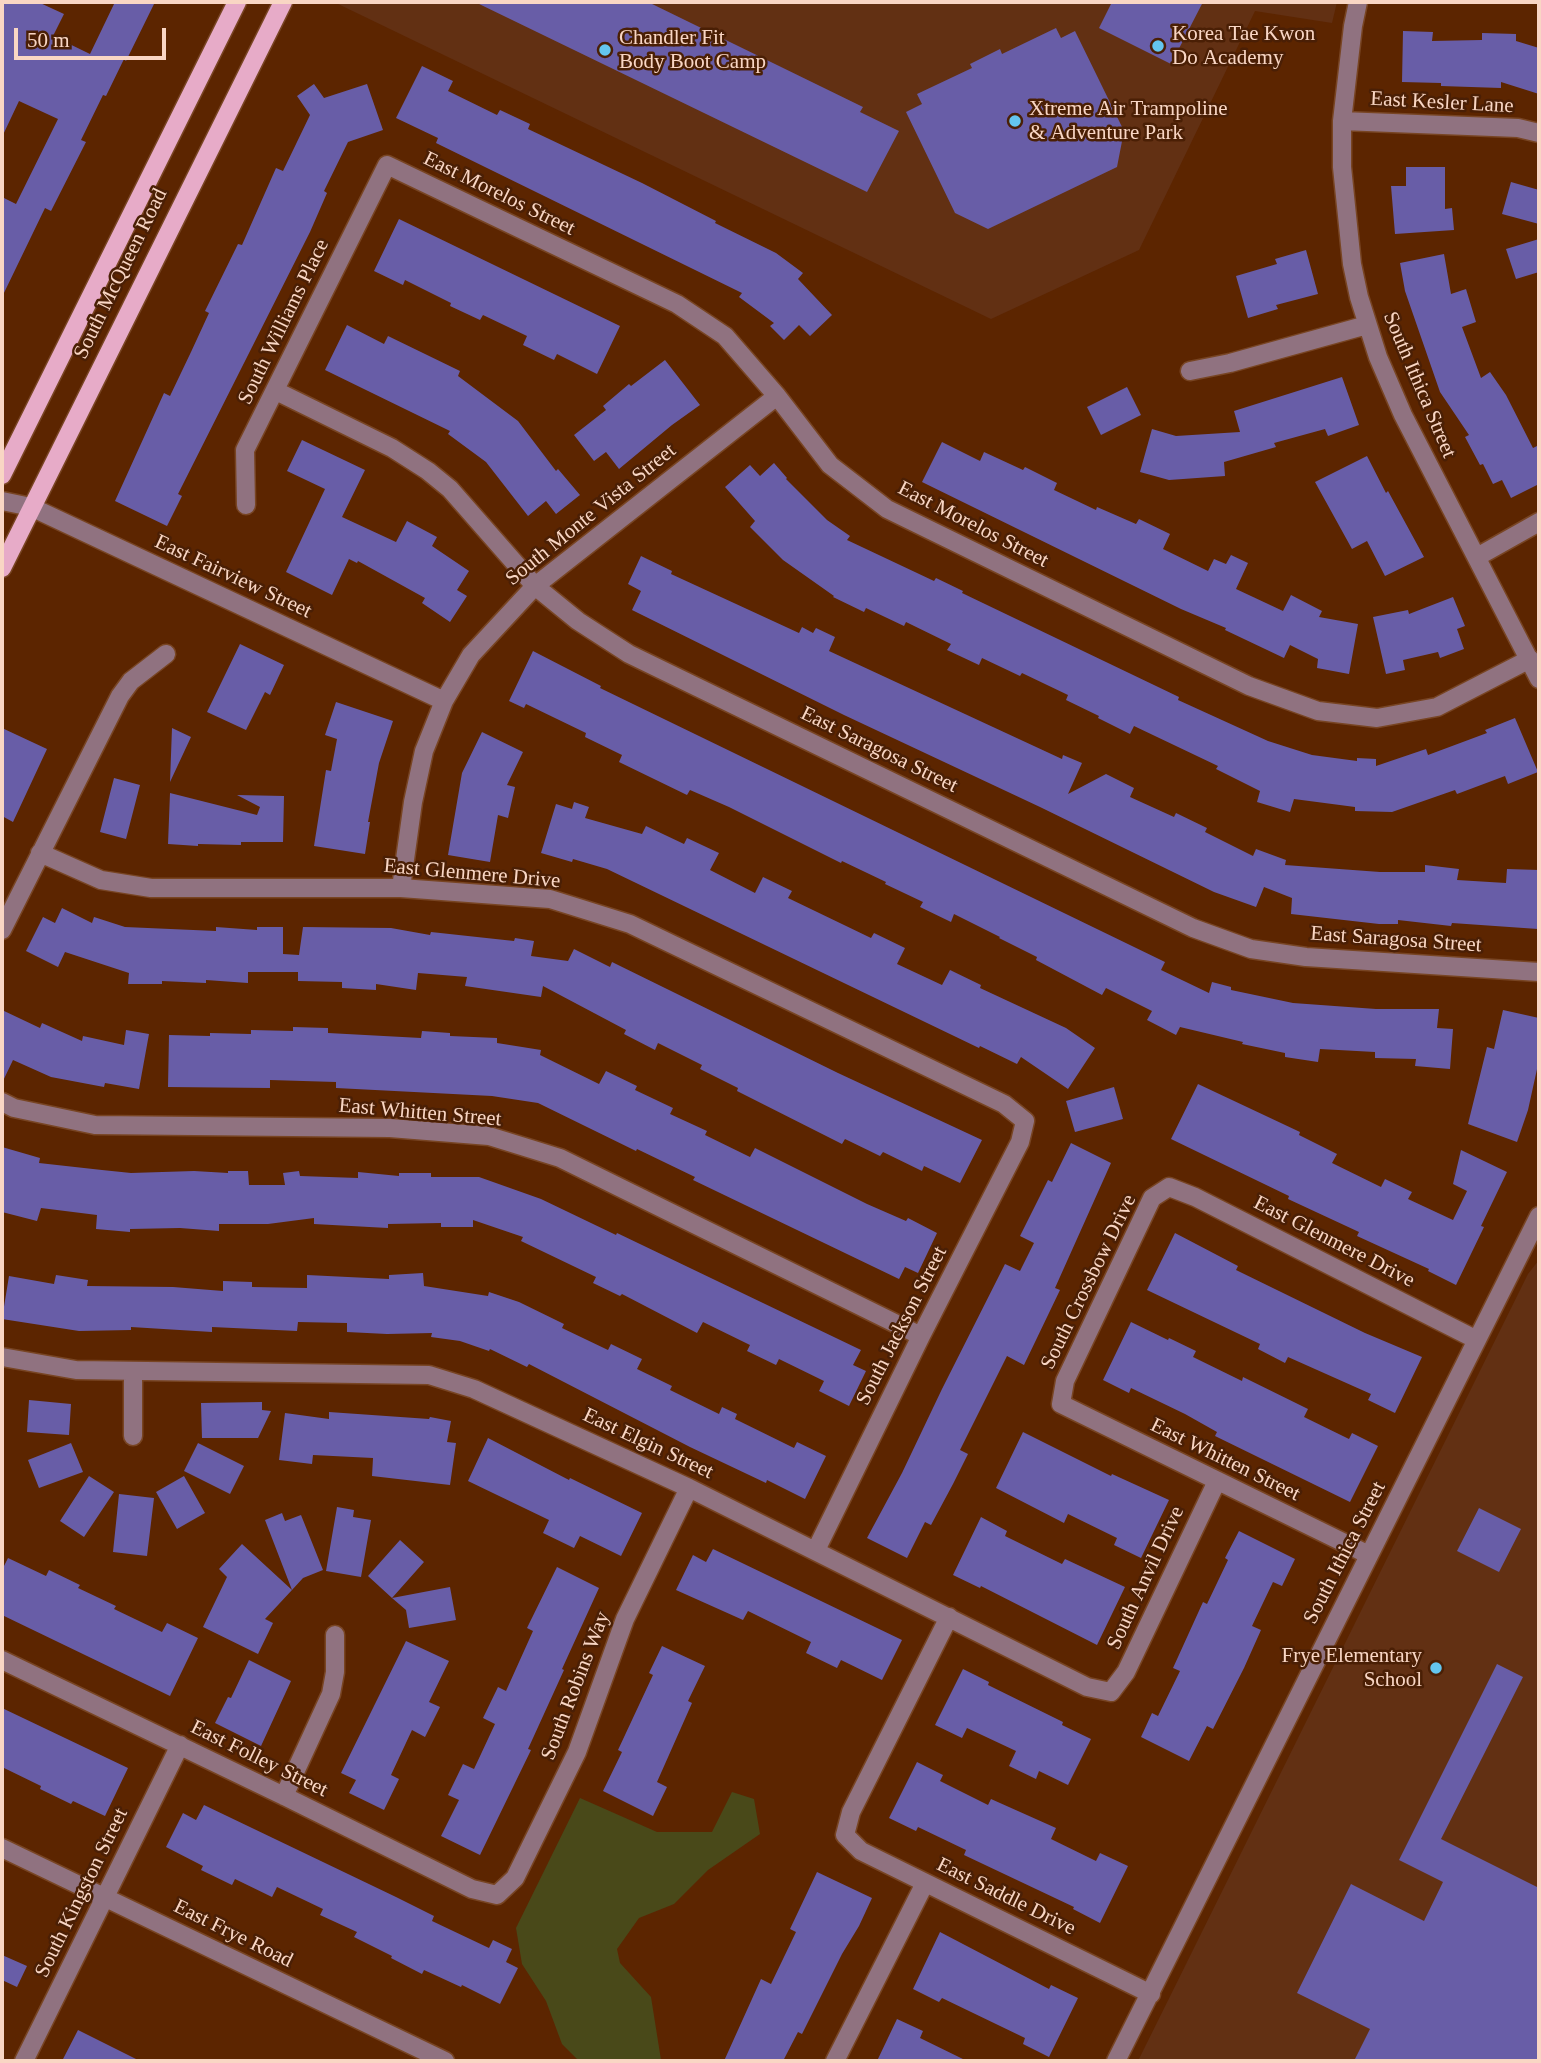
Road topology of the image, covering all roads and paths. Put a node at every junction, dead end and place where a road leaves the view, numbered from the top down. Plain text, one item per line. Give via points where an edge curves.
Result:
1 (237, 2) edge
2 (283, 2) edge
3 (1358, 2) edge
4 (1342, 121) junction
5 (1539, 133) edge
6 (387, 165) joint
7 (1367, 325) junction
8 (1190, 371) dead end
9 (276, 391) junction
10 (777, 396) junction
11 (2, 475) edge
12 (2, 501) edge
13 (246, 505) dead end
14 (32, 507) junction
15 (1539, 522) edge
16 (1477, 557) junction
17 (2, 568) edge
18 (535, 586) junction
19 (166, 654) dead end
20 (1530, 659) junction
21 (1539, 679) edge
22 (443, 701) junction
23 (40, 853) junction
24 (401, 888) junction
25 (2, 930) edge
26 (1539, 972) edge
27 (2, 1102) edge
28 (1025, 1121) joint
29 (1169, 1186) joint
30 (1537, 1225) edge
31 (921, 1336) junction
32 (1478, 1340) junction
33 (2, 1357) edge
34 (133, 1371) junction
35 (1061, 1404) joint
36 (134, 1436) dead end
37 (1217, 1481) junction
38 (689, 1488) junction
39 (816, 1550) junction
40 (1369, 1555) junction
41 (949, 1617) junction
42 (335, 1635) dead end
43 (2, 1660) edge
44 (1111, 1692) joint
45 (180, 1745) junction
46 (284, 1796) junction
47 (2, 1848) edge
48 (925, 1883) junction
49 (497, 1895) joint
50 (106, 1897) junction
51 (1151, 1994) junction
52 (24, 2061) edge
53 (445, 2061) edge
54 (835, 2061) edge
55 (1116, 2061) edge

1 - 11 main road, South McQueen Road
2 - 14 main road, South McQueen Road
3 - 4 street, South Ithica Street
4 - 5 street, East Kesler Lane via 1518,128
4 - 7 street, South Ithica Street via 1352,264
6 - 9 street, South Williams Place
6 - 10 street, East Morelos Street via 677,304 725,336
7 - 8 street
7 - 16 street, South Ithica Street via 1402,415
9 - 13 street, South Williams Place via 246,450
9 - 18 street, East Saragosa Street via 428,471 450,489
10 - 18 street, South Monte Vista Street
10 - 20 street, East Morelos Street via 830,465 887,509 1249,686 1318,711 1377,718 1437,707
12 - 14 street, East Fairview Street
14 - 17 main road, South McQueen Road
14 - 22 street, East Fairview Street
15 - 16 street
16 - 20 street, South Ithica Street
18 - 22 street, South Monte Vista Street via 471,655
18 - 26 street, East Saragosa Street via 629,654 1193,928 1251,949 1306,957
19 - 23 street via 131,681 120,696
20 - 21 street, South Ithica Street
22 - 24 street, South Monte Vista Street via 424,751
23 - 24 street, East Glenmere Drive via 101,880 151,888
23 - 25 street
24 - 28 street, East Glenmere Drive via 550,899 630,924 1004,1104
27 - 31 street, East Whitten Street via 95,1125 390,1128 489,1136 560,1158
28 - 31 street, South Jackson Street via 1020,1142
29 - 32 street, East Glenmere Drive
29 - 35 street, South Crossbow Drive via 1152,1198 1065,1381
30 - 32 street, South Ithica Street
31 - 39 street, South Jackson Street
32 - 40 street, South Ithica Street
33 - 34 street, East Elgin Street via 76,1370
34 - 36 street
34 - 38 street, East Elgin Street via 429,1375 474,1389
35 - 37 street, East Whitten Street
37 - 40 street, East Whitten Street
37 - 44 street, South Anvil Drive via 1126,1672
38 - 39 street, East Elgin Street
38 - 49 street, South Robins Way via 625,1619 577,1752 515,1878
39 - 41 street, East Elgin Street
40 - 51 street, South Ithica Street
41 - 44 street, East Elgin Street via 1087,1687
41 - 48 street, East Saddle Drive via 851,1812 845,1835 861,1851
42 - 46 street via 331,1694
43 - 45 street, East Folley Street
45 - 46 street, East Folley Street
45 - 50 street, South Kingston Street
46 - 49 street, East Folley Street via 472,1889
47 - 50 street, East Frye Road
48 - 51 street, East Saddle Drive
48 - 54 street
50 - 52 street, South Kingston Street
50 - 53 street, East Frye Road
51 - 55 street, South Ithica Street

